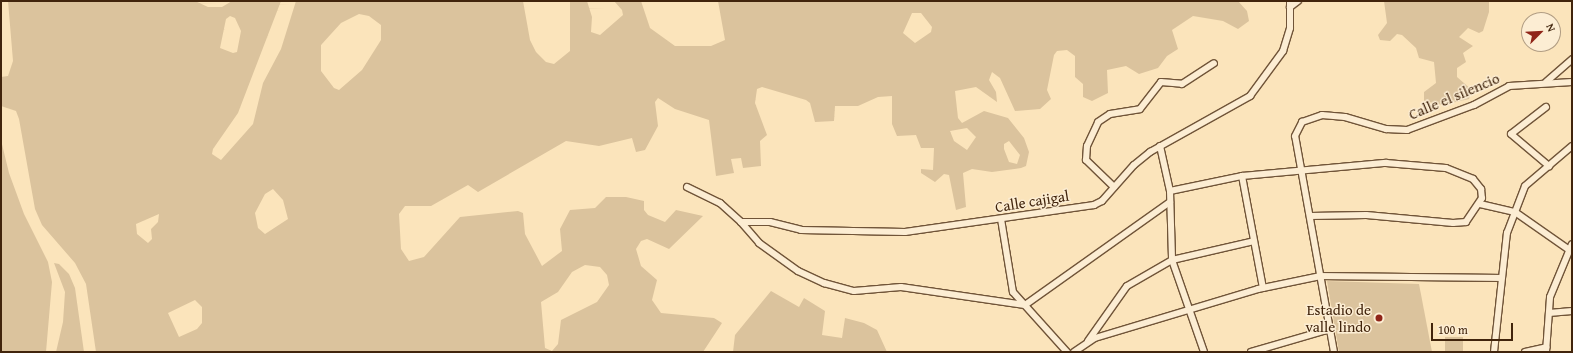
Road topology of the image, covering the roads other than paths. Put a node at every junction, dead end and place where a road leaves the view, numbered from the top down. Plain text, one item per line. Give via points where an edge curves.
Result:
1 (1298, 1) edge
2 (1290, 4) edge
3 (1572, 59) edge
4 (1214, 63) dead end
5 (1546, 82) junction
6 (1572, 82) edge
7 (1546, 107) dead end
8 (1160, 146) junction
9 (1572, 146) edge
10 (1549, 166) junction
11 (1302, 169) junction
12 (1242, 176) junction
13 (687, 187) dead end
14 (1114, 187) junction
15 (1170, 191) junction
16 (1170, 202) junction
17 (1480, 204) junction
18 (1515, 212) junction
19 (1310, 216) junction
20 (1001, 219) junction
21 (741, 222) junction
22 (1254, 240) junction
23 (1570, 247) edge
24 (1172, 260) junction
25 (1321, 276) junction
26 (1500, 278) junction
27 (1263, 288) junction
28 (1025, 305) junction
29 (1191, 310) junction
30 (1572, 312) edge
31 (1549, 313) junction
32 (1330, 329) junction
33 (1088, 341) junction
34 (1546, 350) edge
35 (1067, 352) edge
36 (1074, 352) edge
37 (1204, 352) edge
38 (1251, 352) edge
39 (1334, 352) edge
40 (1494, 352) edge
41 (1525, 352) edge

1 - 2 street
2 - 8 street, Calle cajigal via 1290,28 1283,51 1250,96
3 - 5 street
4 - 14 street via 1182,84 1161,82 1140,110 1110,114 1098,122 1087,146 1086,160
5 - 6 street, Calle el silencio
5 - 11 street, Calle el silencio via 1509,86 1474,105 1407,130 1386,129 1345,117 1322,115 1302,122 1295,136
7 - 10 street via 1511,134
8 - 14 street, Calle cajigal via 1134,165
8 - 15 street
9 - 10 street
10 - 18 street via 1525,186
11 - 12 street
11 - 17 street via 1386,163 1446,168 1473,179 1481,189
11 - 19 street
12 - 15 street
12 - 22 street
13 - 21 street via 720,203
14 - 20 street, Calle cajigal via 1102,201 1094,204
15 - 16 street
16 - 24 street
16 - 28 street
17 - 18 street
17 - 19 street via 1466,222 1453,223 1366,215
18 - 23 street
18 - 26 street via 1506,233
19 - 25 street
20 - 21 street, Calle cajigal via 906,232 800,230 770,222
20 - 28 street via 1013,292
21 - 28 street via 759,243 798,271 824,283 854,291 901,287
22 - 24 street
22 - 27 street
23 - 31 street via 1550,297
24 - 29 street
24 - 33 street via 1127,286
25 - 26 street
25 - 27 street
25 - 32 street
26 - 40 street
27 - 29 street
28 - 35 street
29 - 33 street
29 - 37 street
30 - 31 street
31 - 34 street
32 - 38 street
32 - 39 street
33 - 36 street
34 - 41 street

